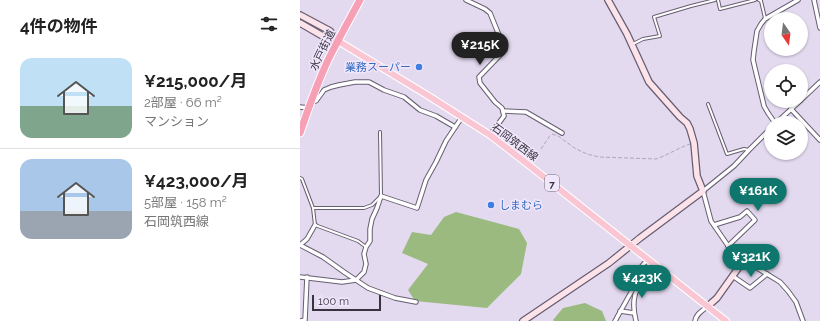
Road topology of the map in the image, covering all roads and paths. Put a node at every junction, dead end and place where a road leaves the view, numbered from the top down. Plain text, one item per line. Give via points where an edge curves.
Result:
1 (360, 0) edge
2 (466, 0) edge
3 (608, 0) edge
4 (716, 0) edge
5 (755, 0) edge
6 (759, 0) edge
7 (798, 0) edge
8 (814, 0) edge
9 (777, 12) edge
10 (764, 14) edge
11 (300, 15) edge
12 (764, 20) edge
13 (300, 23) edge
14 (820, 28) edge
15 (338, 41) junction
16 (631, 44) junction
17 (820, 82) edge
18 (808, 93) edge
19 (310, 104) junction
20 (708, 104) dead end
21 (300, 107) edge
22 (791, 109) joint
23 (503, 111) junction
24 (770, 116) edge
25 (783, 116) edge
26 (462, 117) junction
27 (455, 127) junction
28 (380, 132) dead end
29 (300, 133) edge
30 (562, 133) dead end
31 (490, 135) junction
32 (764, 135) edge
33 (820, 140) edge
34 (694, 143) junction
35 (541, 149) dead end
36 (749, 150) junction
37 (300, 178) edge
38 (702, 191) junction
39 (381, 196) junction
40 (313, 208) junction
41 (315, 224) junction
42 (714, 225) junction
43 (300, 245) edge
44 (630, 246) junction
45 (728, 246) junction
46 (366, 247) junction
47 (647, 260) junction
48 (744, 260) junction
49 (767, 274) junction
50 (300, 276) edge
51 (307, 277) junction
52 (734, 277) dead end
53 (639, 278) junction
54 (356, 280) junction
55 (416, 302) dead end
56 (708, 306) junction
57 (620, 311) junction
58 (634, 313) junction
59 (300, 321) edge
60 (522, 321) edge
61 (615, 321) edge
62 (636, 321) edge
63 (695, 321) edge
64 (726, 321) edge
65 (803, 321) edge

1 - 15 highway, 水戸街道
2 - 23 street via 490,13 506,50 479,77 480,83
3 - 16 street
4 - 5 lane via 720,8
4 - 16 lane via 654,17 660,36
6 - 10 lane
7 - 9 street
8 - 14 street
11 - 15 street via 330,31
12 - 24 street via 758,31 754,60 764,106
13 - 15 street via 326,38
15 - 19 highway, 水戸街道
15 - 26 main road, 石岡筑西線 / 7
16 - 34 street via 649,82 687,123
17 - 18 street
19 - 21 street
19 - 27 street via 316,101 324,90 355,82 369,82 404,97 420,110
19 - 29 highway, 水戸街道
20 - 36 lane via 727,154
22 - 25 street
22 - 33 street
23 - 30 street via 526,112
23 - 31 street via 504,116
26 - 27 street
26 - 31 main road, 石岡筑西線 / 7
27 - 39 street via 426,180 417,208
28 - 39 lane
31 - 44 main road, 石岡筑西線 / 7
32 - 36 street
34 - 35 path via 656,159 599,157 576,149 552,134
34 - 38 street via 697,176
36 - 38 street via 734,166
37 - 40 lane
38 - 42 street
38 - 44 street
39 - 40 lane via 372,205 364,208
39 - 46 street via 371,224 370,241
40 - 41 lane
41 - 43 street via 307,239
41 - 46 lane via 358,241
42 - 45 street
42 - 45 street via 740,217 747,211 755,220
43 - 54 street via 323,257
44 - 47 main road, 石岡筑西線 / 7
44 - 60 street
45 - 48 street
46 - 54 street via 364,272
47 - 53 street via 642,266
47 - 56 main road, 石岡筑西線 / 7
48 - 49 street
48 - 56 street via 717,298
49 - 52 street via 750,288
49 - 65 street via 788,290 799,308
50 - 51 street
51 - 54 street via 342,282
51 - 59 street via 305,320
53 - 57 street
53 - 58 street
54 - 55 street via 368,288 395,298
56 - 63 street via 699,313
56 - 64 main road, 石岡筑西線 / 7
57 - 58 street
57 - 61 street
58 - 62 street

